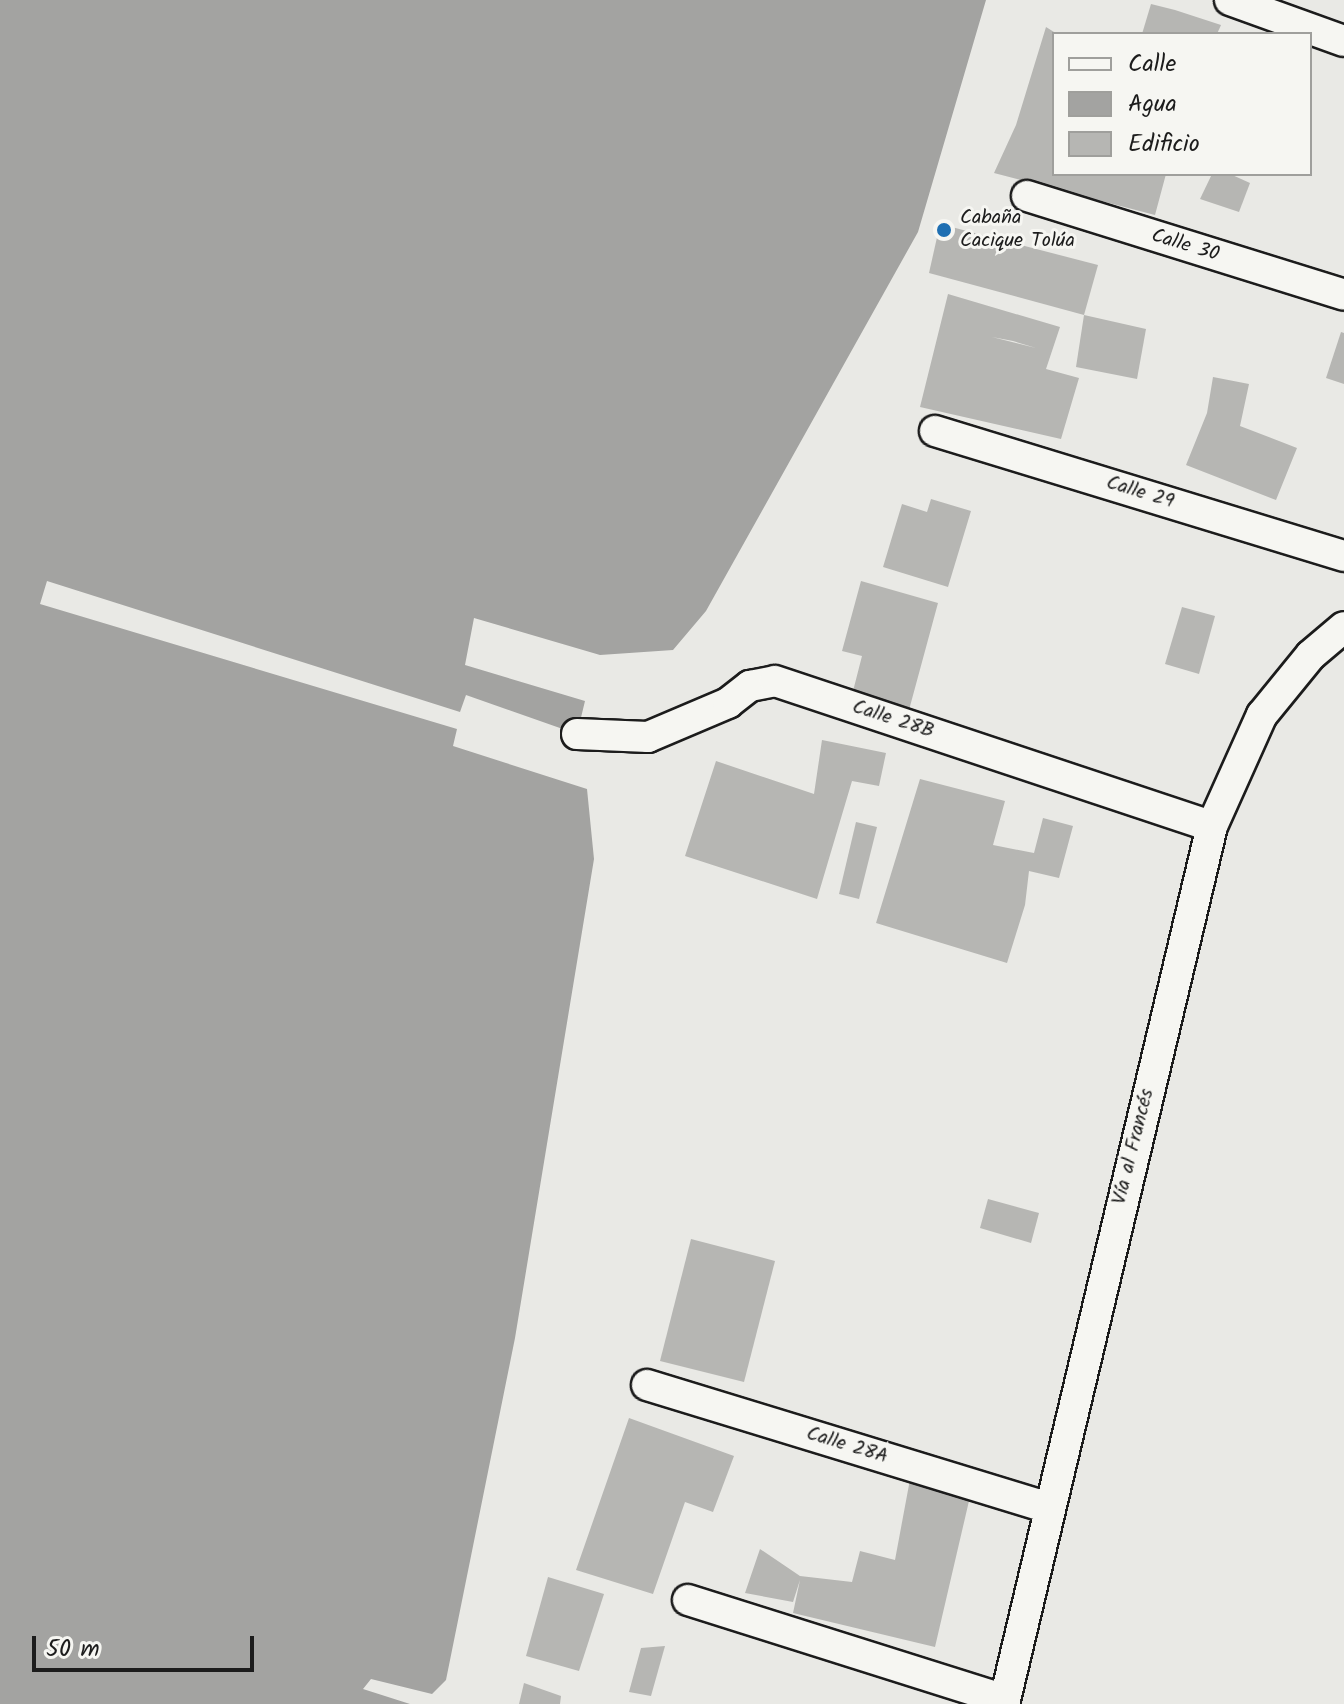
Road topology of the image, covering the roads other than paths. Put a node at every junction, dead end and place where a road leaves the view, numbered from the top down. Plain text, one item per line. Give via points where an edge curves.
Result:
1 (1230, 0) edge
2 (1344, 41) edge
3 (1027, 196) dead end
4 (1344, 295) edge
5 (935, 431) dead end
6 (1344, 556) edge
7 (1344, 627) edge
8 (577, 734) dead end
9 (1212, 826) junction
10 (647, 1385) dead end
11 (1047, 1507) junction
12 (688, 1600) dead end
13 (1005, 1702) edge

1 - 2 street
3 - 4 street, Calle 30
5 - 6 street, Calle 29
7 - 9 street, Vía al Francés via 1311,655 1262,715
8 - 9 street, Calle 28B via 648,737 728,703 750,686 775,681
9 - 11 street, Vía al Francés
10 - 11 street, Calle 28A
11 - 13 street, Vía al Francés
12 - 13 street

